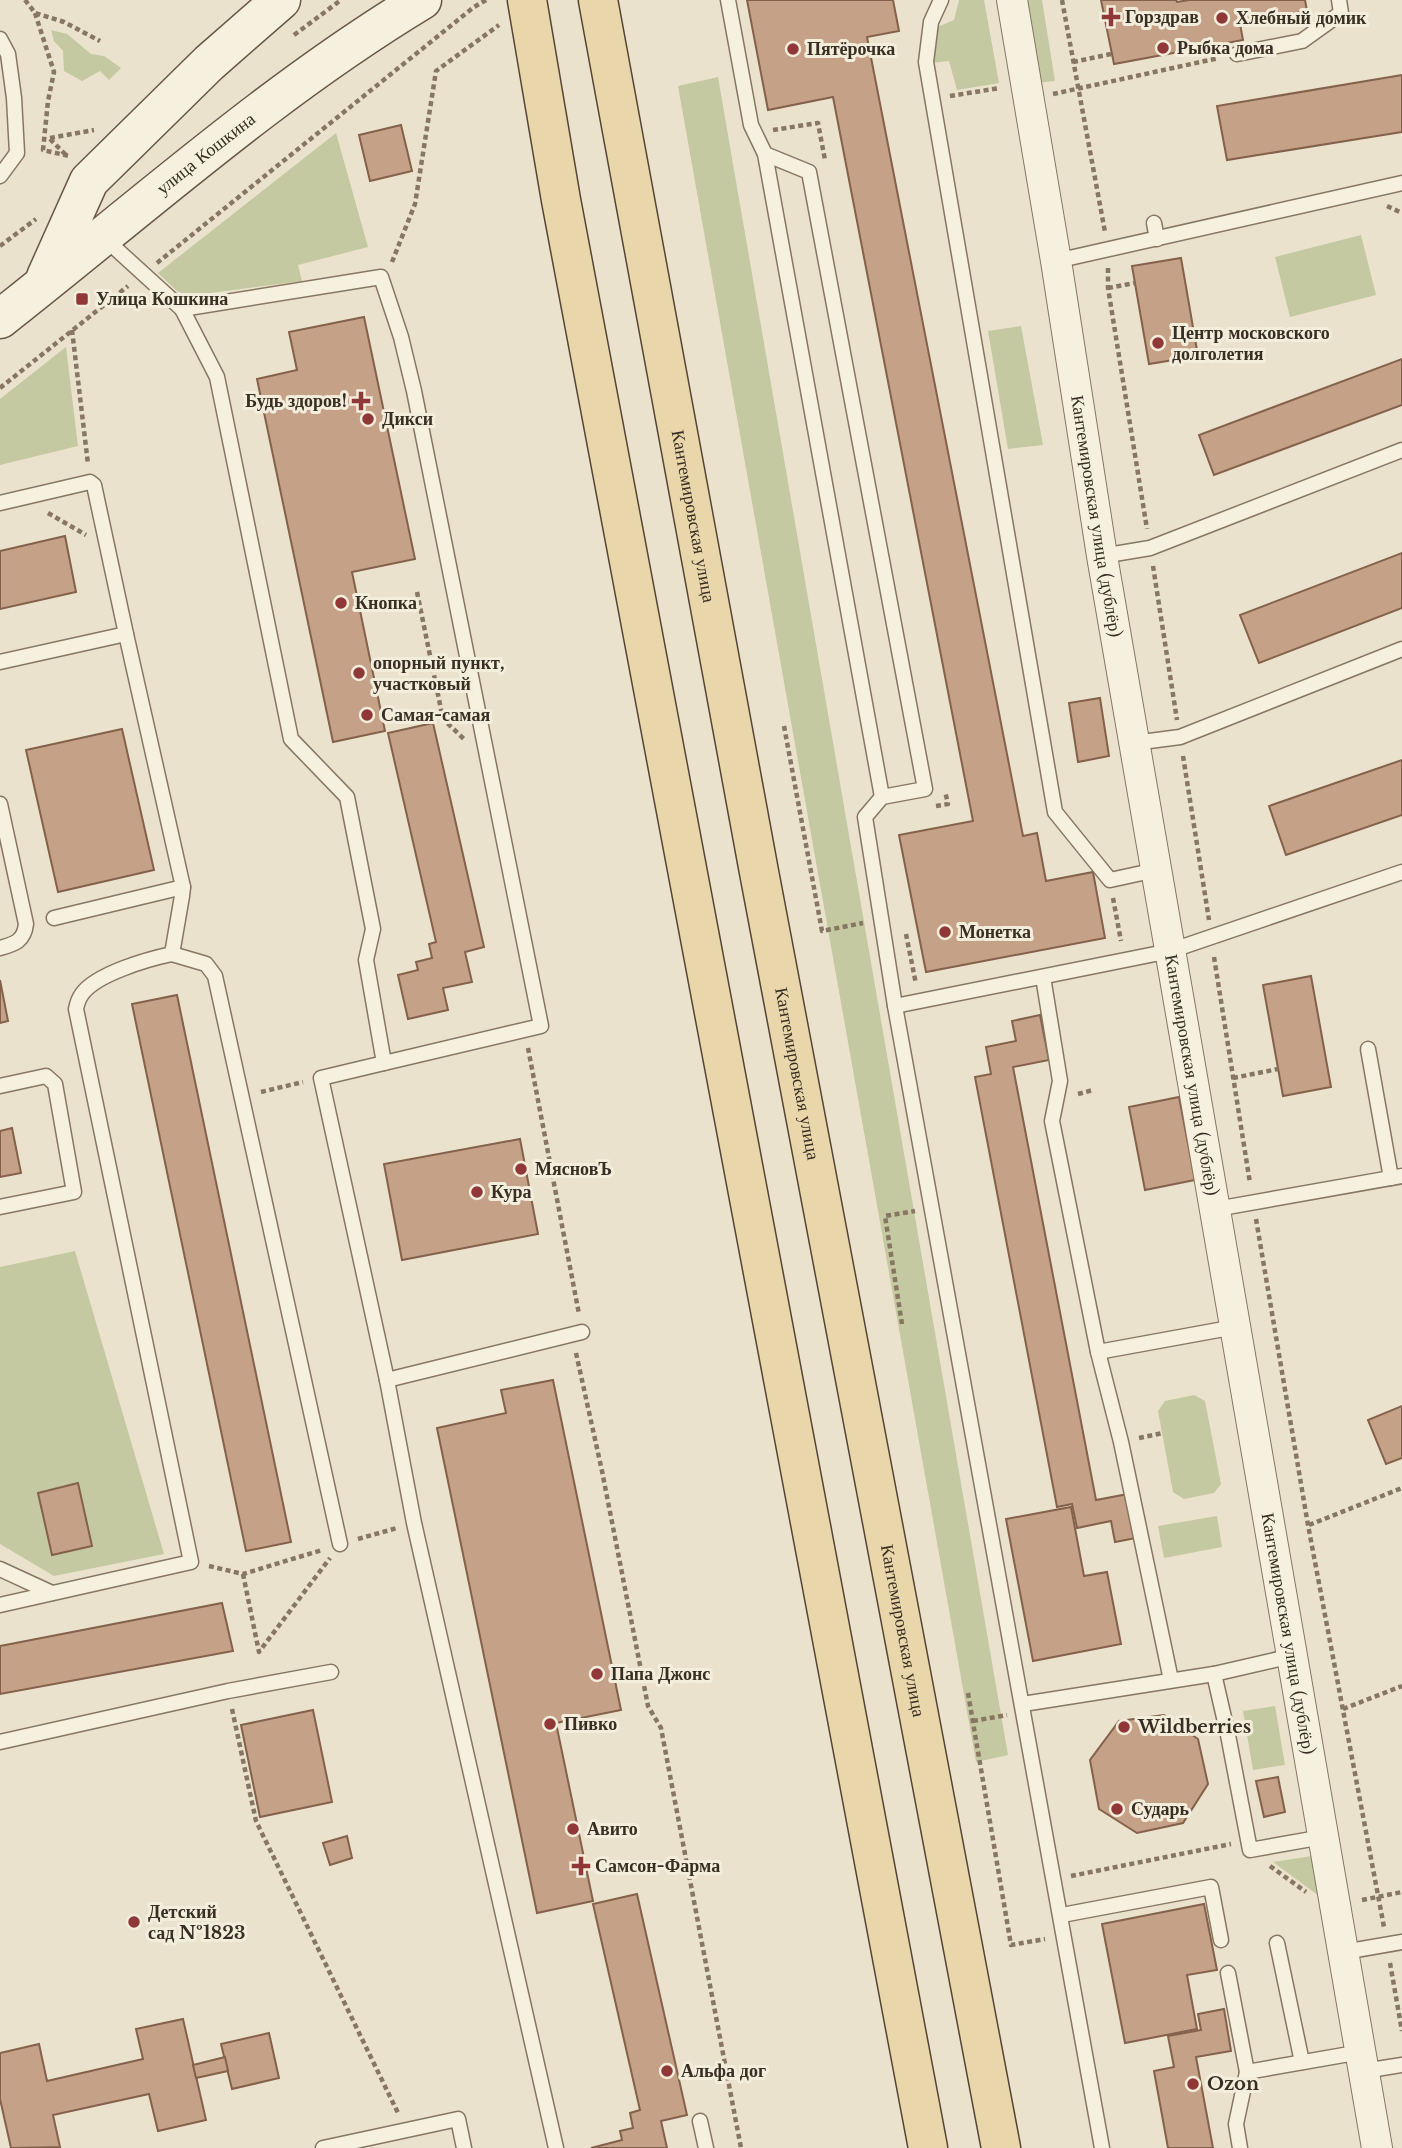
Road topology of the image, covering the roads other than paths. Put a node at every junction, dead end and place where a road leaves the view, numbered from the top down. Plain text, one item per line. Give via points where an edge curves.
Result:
1 (281, 0) edge
2 (422, 0) edge
3 (598, 0) edge
4 (728, 0) edge
5 (941, 0) edge
6 (1012, 0) edge
7 (1339, 0) edge
8 (513, 12) edge
9 (0, 39) edge
10 (1237, 54) road end
11 (765, 153) junction
12 (0, 176) edge
13 (1402, 183) edge
14 (1154, 223) dead end
15 (102, 236) junction
16 (1157, 239) junction
17 (1056, 261) junction
18 (43, 286) junction
19 (182, 309) junction
20 (0, 319) edge
21 (1402, 450) edge
22 (0, 503) edge
23 (1102, 556) junction
24 (126, 634) junction
25 (1402, 649) edge
26 (0, 662) edge
27 (1134, 743) junction
28 (882, 797) junction
29 (0, 804) edge
30 (1156, 870) junction
31 (1402, 872) edge
32 (183, 887) junction
33 (54, 918) dead end
34 (0, 948) edge
35 (1170, 951) junction
36 (172, 954) junction
37 (1043, 976) junction
38 (895, 1006) junction
39 (1368, 1049) dead end
40 (384, 1063) junction
41 (0, 1086) edge
42 (1397, 1177) edge
43 (0, 1207) edge
44 (1216, 1209) junction
45 (1235, 1327) junction
46 (577, 1333) road end
47 (1097, 1352) junction
48 (387, 1380) junction
49 (340, 1544) road end
50 (0, 1569) edge
51 (52, 1593) junction
52 (0, 1605) edge
53 (1292, 1656) junction
54 (331, 1671) dead end
55 (1214, 1674) junction
56 (1171, 1680) junction
57 (1023, 1708) junction
58 (0, 1742) edge
59 (1323, 1837) junction
60 (1062, 1915) junction
61 (1221, 1940) dead end
62 (1277, 1942) dead end
63 (1395, 1943) edge
64 (1343, 1952) junction
65 (1227, 1973) dead end
66 (1363, 2061) junction
67 (1302, 2062) junction
68 (1402, 2065) edge
69 (1247, 2073) junction
70 (700, 2121) dead end
71 (323, 2148) edge
72 (464, 2148) edge
73 (556, 2148) edge
74 (706, 2148) edge
75 (928, 2148) edge
76 (1001, 2148) edge
77 (1102, 2148) edge
78 (1240, 2148) edge
79 (1377, 2148) edge

1 - 18 main road via 209,63 89,181
2 - 15 main road, улица Кошкина via 282,95
3 - 76 main road, Кантемировская улица
4 - 11 lane via 751,125
5 - 30 lane via 931,22 926,62 1055,812 1110,880
6 - 17 street, Кантемировская улица (дублёр)
7 - 10 lane via 1341,13 1302,41
8 - 75 main road via 566,227
9 - 12 lane via 8,54 13,87 17,153
11 - 28 lane
11 - 28 lane via 809,172 925,789
13 - 16 lane
14 - 16 lane
15 - 18 main road, улица Кошкина
15 - 19 lane
16 - 17 lane
17 - 23 street, Кантемировская улица (дублёр)
18 - 20 main road, улица Кошкина
19 - 40 lane via 217,377 291,739 347,797 373,929 366,960
19 - 40 lane via 382,277 401,337 541,1026
21 - 23 lane via 1150,548
22 - 24 lane via 90,482 94,485
23 - 27 street, Кантемировская улица (дублёр)
24 - 26 lane
24 - 32 lane
25 - 27 lane via 1180,737
27 - 30 street, Кантемировская улица (дублёр)
28 - 38 lane via 864,817
29 - 34 lane via 26,924 20,940
30 - 35 street, Кантемировская улица (дублёр)
31 - 35 lane
32 - 33 lane
32 - 36 lane
35 - 37 lane
35 - 44 street, Кантемировская улица (дублёр)
36 - 49 lane via 206,964 215,976
36 - 51 lane via 140,961 92,984 76,1009 191,1562
37 - 38 lane
37 - 47 lane via 1060,1081 1052,1121
38 - 57 lane
39 - 42 lane
40 - 48 lane via 321,1078
41 - 43 lane via 46,1076 55,1084 74,1192
42 - 44 lane
44 - 45 street, Кантемировская улица (дублёр)
45 - 47 lane
45 - 53 street, Кантемировская улица (дублёр)
46 - 48 lane
47 - 56 lane via 1121,1442
48 - 73 lane via 414,1523
50 - 51 lane
51 - 52 lane
53 - 55 lane
53 - 59 street, Кантемировская улица (дублёр)
54 - 58 lane
55 - 56 lane
55 - 59 lane via 1254,1844
56 - 57 lane
57 - 60 lane
59 - 64 street, Кантемировская улица (дублёр)
60 - 61 lane via 1210,1887
60 - 77 lane
62 - 67 lane
63 - 64 lane
64 - 66 street, Кантемировская улица (дублёр)
65 - 69 lane
66 - 67 lane
66 - 68 lane
66 - 79 street, Кантемировская улица (дублёр)
67 - 69 lane
69 - 78 lane via 1236,2124
70 - 74 lane
71 - 72 lane via 458,2119

